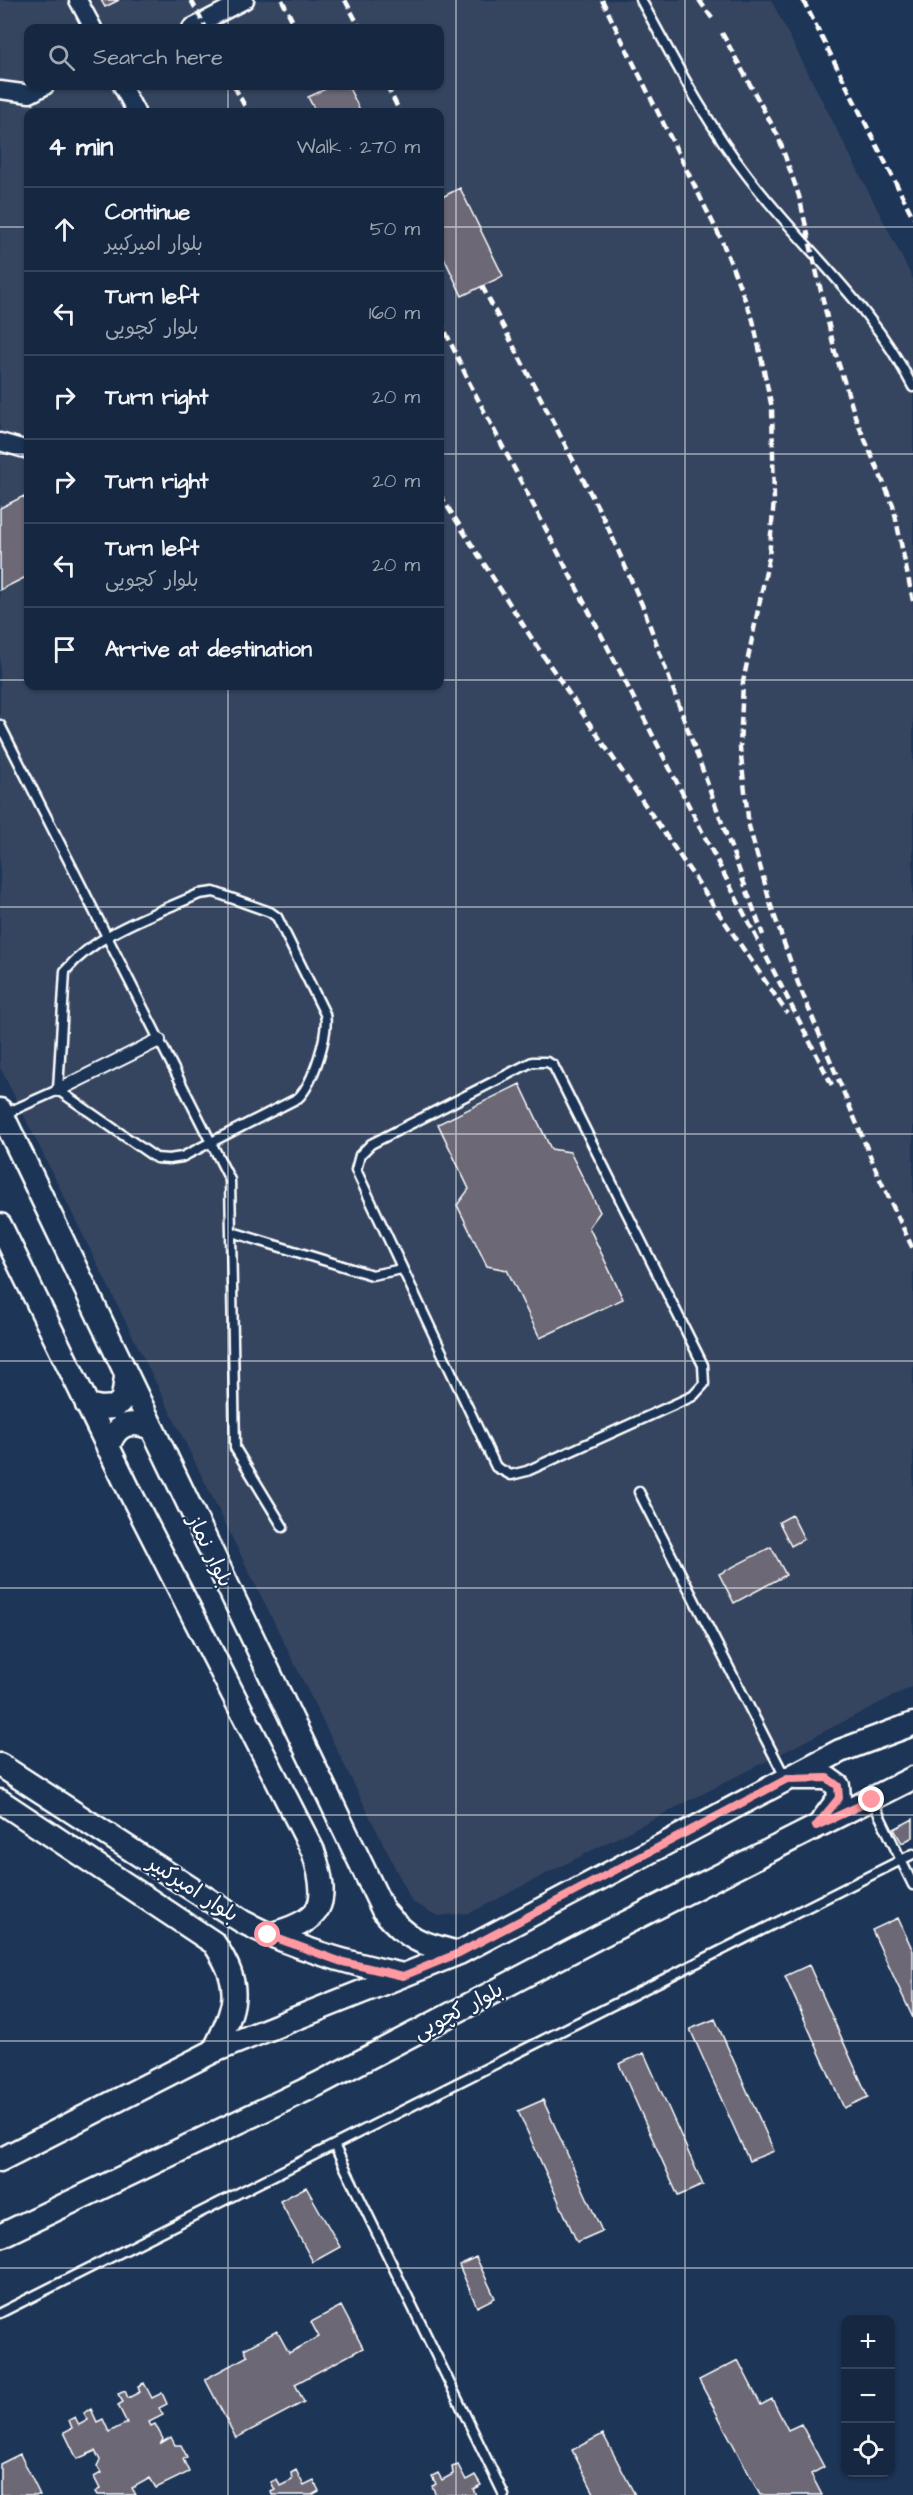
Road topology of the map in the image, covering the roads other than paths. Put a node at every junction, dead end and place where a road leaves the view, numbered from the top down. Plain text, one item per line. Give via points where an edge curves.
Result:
1 (78, 0) edge
2 (245, 0) edge
3 (640, 0) edge
4 (91, 24) edge
5 (199, 24) edge
6 (0, 90) edge
7 (38, 90) edge
8 (124, 90) edge
9 (134, 108) edge
10 (913, 387) edge
11 (0, 442) edge
12 (24, 449) edge
13 (0, 725) edge
14 (107, 937) junction
15 (159, 1040) junction
16 (58, 1090) junction
17 (1, 1113) edge
18 (212, 1143) junction
19 (0, 1225) edge
20 (232, 1232) junction
21 (402, 1269) junction
22 (126, 1377) junction
23 (87, 1405) junction
24 (151, 1428) junction
25 (108, 1448) junction
26 (639, 1492) dead end
27 (283, 1527) dead end
28 (913, 1724) edge
29 (0, 1765) edge
30 (913, 1778) edge
31 (787, 1779) junction
32 (872, 1800) junction
33 (0, 1801) edge
34 (816, 1826) junction
35 (913, 1854) edge
36 (901, 1860) junction
37 (913, 1885) edge
38 (268, 1935) junction
39 (459, 1953) junction
40 (403, 1976) junction
41 (214, 2051) junction
42 (334, 2145) junction
43 (0, 2160) edge
44 (0, 2236) edge
45 (0, 2313) edge
46 (504, 2495) edge

1 - 4 street
2 - 5 street
3 - 10 lane via 703,112 748,176 863,307
6 - 7 street via 30,94
8 - 9 street
11 - 12 street
13 - 14 lane
14 - 15 lane
14 - 16 lane via 65,971
14 - 18 lane via 199,894 213,892 277,917 328,1026 307,1090
15 - 16 street
15 - 18 lane
16 - 17 lane
16 - 18 lane via 156,1158 182,1158
17 - 22 main road, بلوار نماز
18 - 20 lane via 230,1180
19 - 23 main road, بلوار نماز
20 - 21 lane via 372,1275
20 - 27 lane via 235,1448
21 - 21 lane via 496,1467 511,1475 693,1396 704,1384 703,1365 553,1065 547,1062 532,1062 371,1144 360,1155 356,1170
22 - 23 main road via 123,1399 115,1407
22 - 24 main road, بلوار نماز
23 - 25 main road, بلوار نماز
24 - 25 main road via 137,1422 123,1425 112,1434
24 - 39 main road, بلوار نماز via 383,1910 401,1932 426,1945
25 - 38 main road, بلوار نماز via 313,1851 323,1881 321,1902 310,1917 296,1928
26 - 31 lane
28 - 31 main road via 840,1751
29 - 38 main road, بلوار امیرکبیر
30 - 32 main road, بلوار کچویی
31 - 34 main road via 827,1778 838,1786 839,1798
31 - 39 main road
32 - 34 main road, بلوار کچویی
32 - 36 lane
33 - 41 main road, بلوار امیرکبیر via 214,1943 234,1986 232,2014
34 - 44 main road, بلوار کچویی via 318,2084
35 - 36 lane
36 - 37 lane
36 - 42 lane
38 - 40 main road, بلوار امیرکبیر via 339,1961
39 - 40 main road
40 - 41 main road
41 - 43 main road
42 - 45 lane
42 - 46 lane

